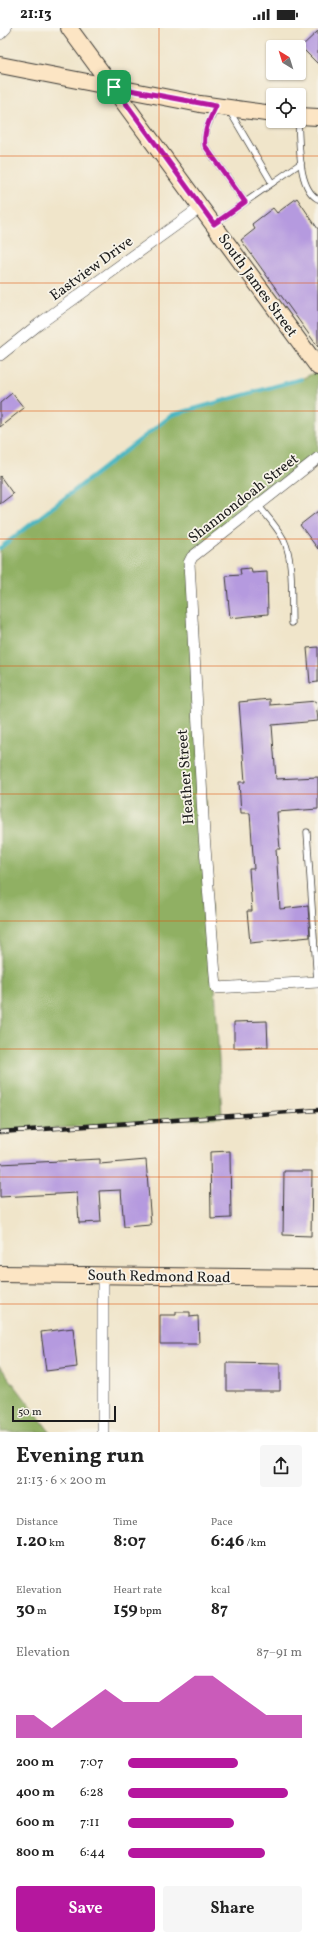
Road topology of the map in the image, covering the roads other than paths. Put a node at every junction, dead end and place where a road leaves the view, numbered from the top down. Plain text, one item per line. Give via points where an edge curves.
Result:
1 (6, 28) edge
2 (69, 28) edge
3 (0, 34) edge
4 (0, 65) edge
5 (114, 87) junction
6 (222, 107) junction
7 (266, 113) edge
8 (306, 116) edge
9 (318, 117) edge
10 (298, 128) edge
11 (301, 163) junction
12 (272, 183) junction
13 (318, 199) edge
14 (245, 202) junction
15 (201, 207) junction
16 (214, 224) junction
17 (0, 355) edge
18 (318, 367) edge
19 (318, 458) edge
20 (258, 506) junction
21 (189, 563) joint
22 (292, 623) dead end
23 (307, 832) dead end
24 (317, 982) edge
25 (0, 1274) edge
26 (103, 1275) junction
27 (318, 1278) edge
28 (103, 1432) edge

1 - 3 street
2 - 5 street, South James Street
4 - 5 street
5 - 6 street
5 - 15 street, South James Street
6 - 7 street
6 - 12 lane
6 - 14 lane via 206,129 205,146
8 - 9 street
10 - 11 lane
11 - 12 lane
11 - 13 lane via 306,187 312,196
12 - 14 lane
14 - 16 lane
15 - 16 street, South James Street
15 - 17 street, Eastview Drive
16 - 18 street, South James Street
19 - 20 street, Shannondoah Street
20 - 21 street, Shannondoah Street via 192,557
20 - 22 lane via 280,534 289,556
21 - 24 street, Heather Street via 216,988
23 - 24 lane
25 - 26 street, South Redmond Road
26 - 27 street, South Redmond Road
26 - 28 street

